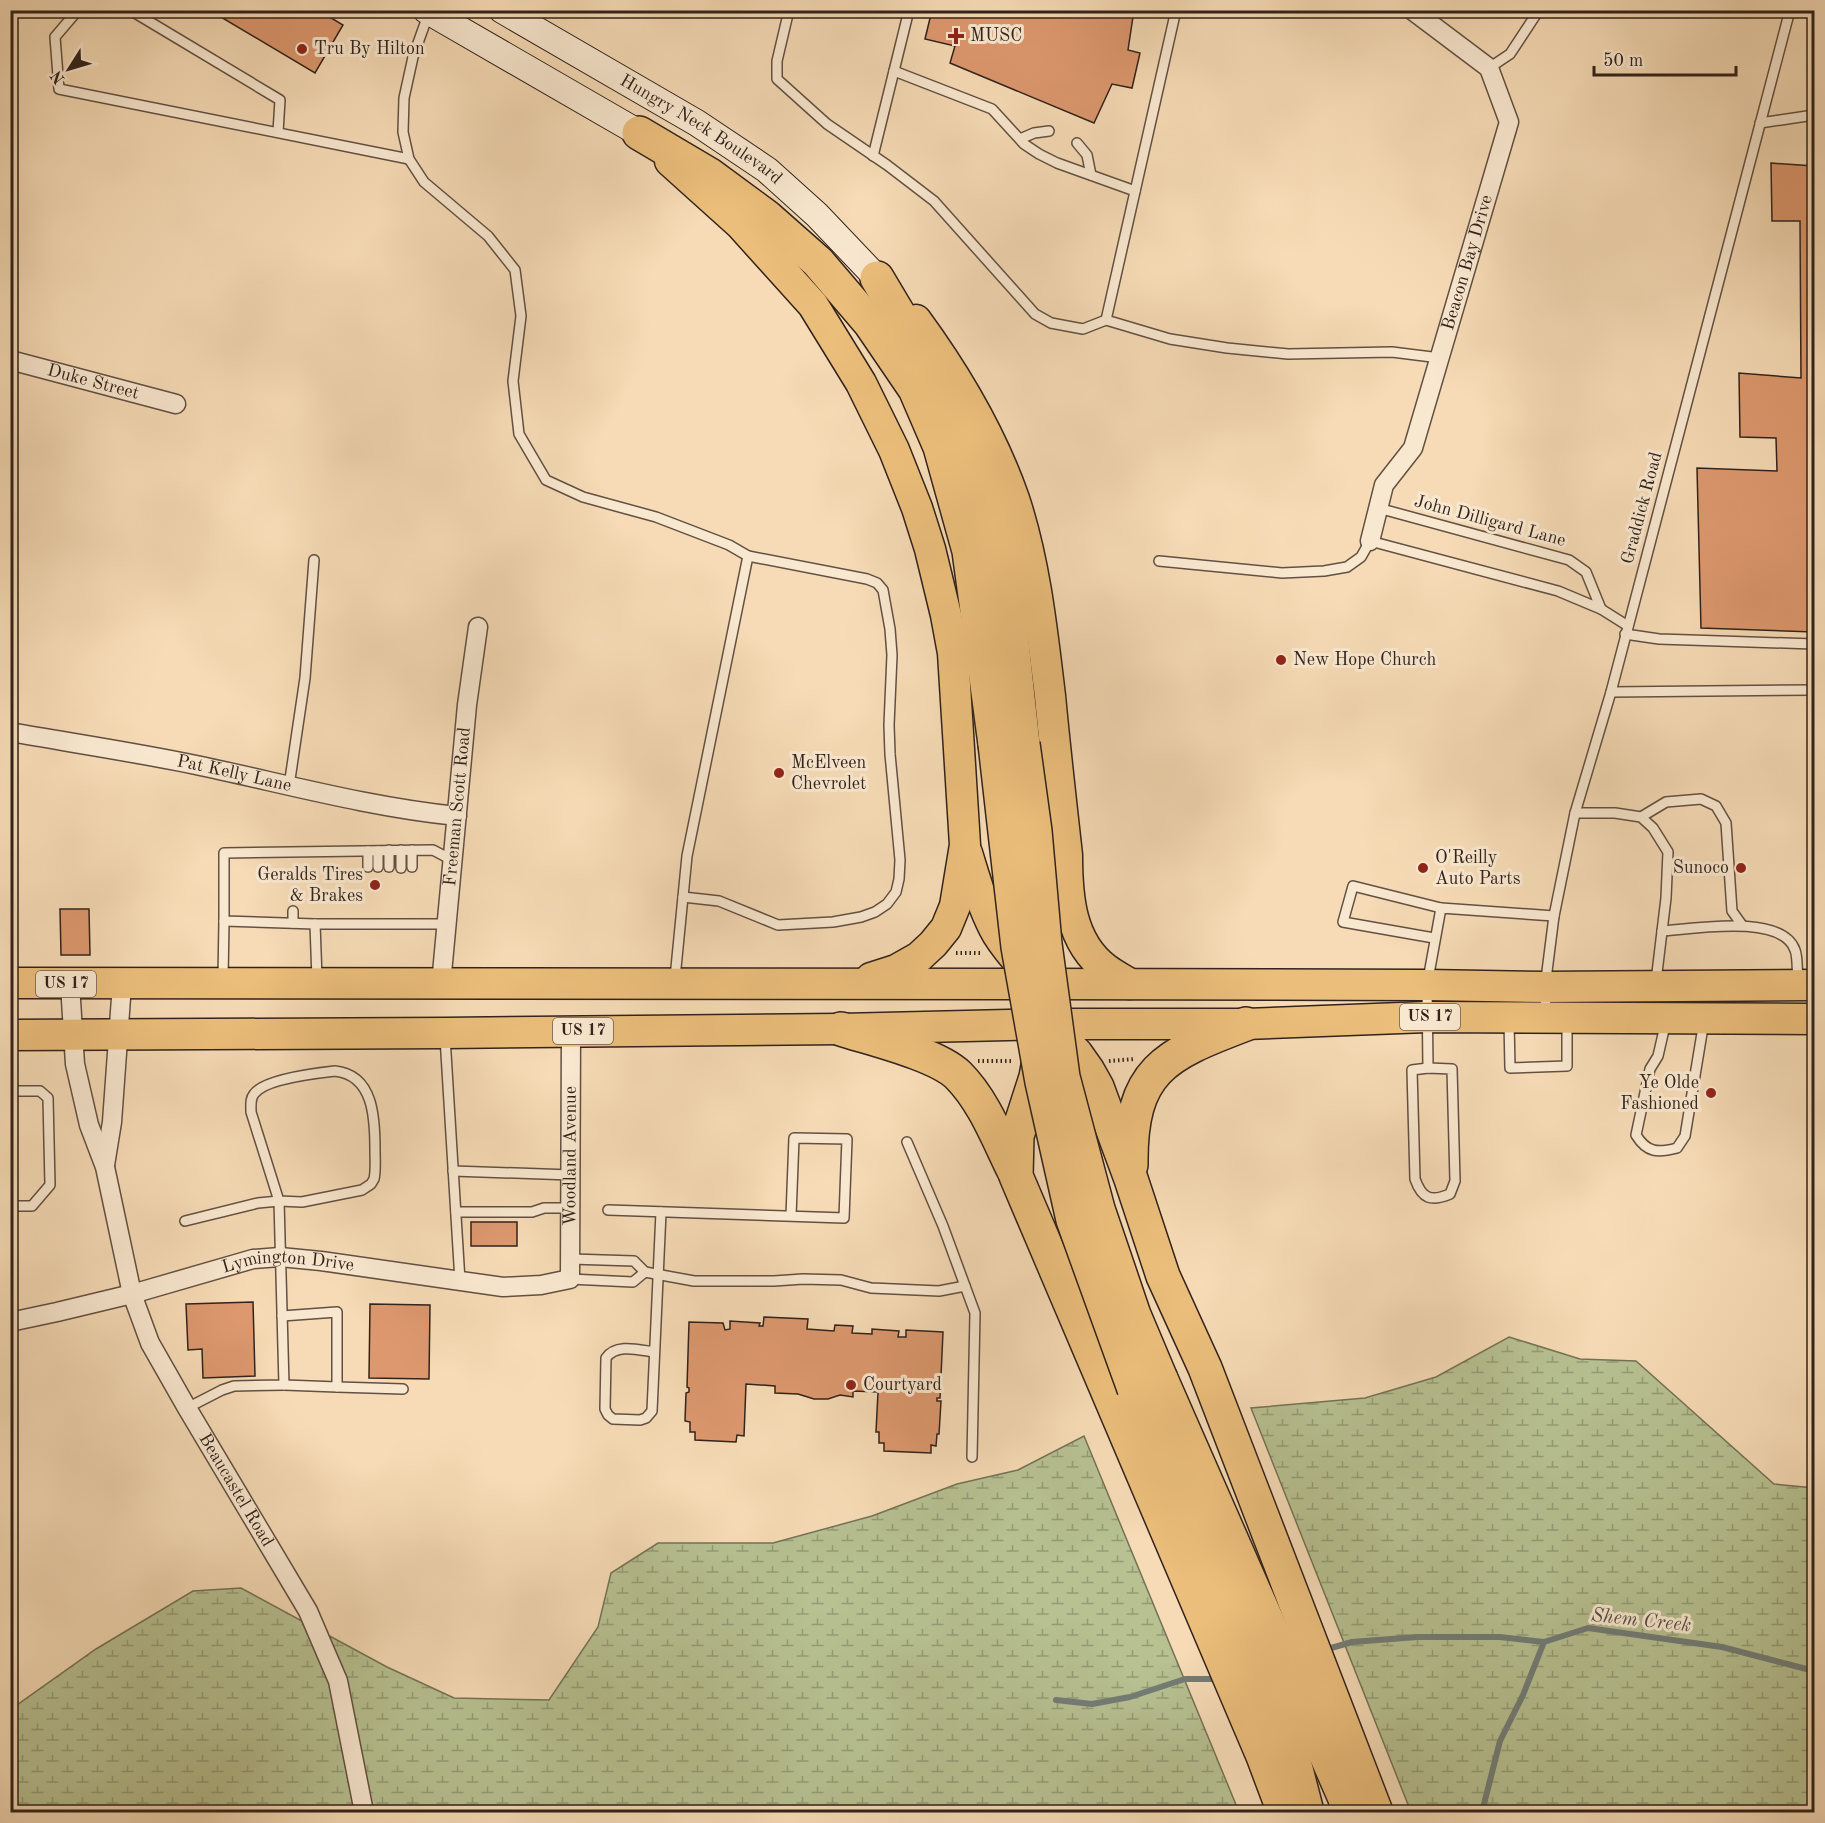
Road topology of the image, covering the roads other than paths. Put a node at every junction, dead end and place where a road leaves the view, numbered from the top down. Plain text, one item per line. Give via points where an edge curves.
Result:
1 (78, 10) edge
2 (130, 10) edge
3 (502, 10) edge
4 (789, 10) edge
5 (909, 10) edge
6 (1176, 10) edge
7 (1412, 10) edge
8 (1539, 10) edge
9 (1790, 10) edge
10 (427, 11) edge
11 (1489, 68) junction
12 (894, 71) junction
13 (1815, 114) edge
14 (1760, 123) junction
15 (1049, 131) dead end
16 (278, 132) junction
17 (639, 134) junction
18 (1020, 139) junction
19 (1077, 143) dead end
20 (873, 156) junction
21 (409, 159) junction
22 (1091, 175) junction
23 (1135, 191) junction
24 (877, 278) junction
25 (1106, 320) junction
26 (1440, 358) junction
27 (10, 360) edge
28 (176, 404) dead end
29 (1378, 508) junction
30 (1370, 541) junction
31 (748, 556) junction
32 (314, 560) dead end
33 (1159, 561) dead end
34 (1601, 609) junction
35 (478, 627) dead end
36 (1626, 630) junction
37 (1815, 644) edge
38 (1815, 690) edge
39 (1611, 692) junction
40 (10, 732) edge
41 (1009, 744) junction
42 (289, 786) junction
43 (1575, 813) junction
44 (457, 816) junction
45 (1641, 817) junction
46 (964, 845) junction
47 (389, 850) junction
48 (401, 850) junction
49 (412, 850) junction
50 (373, 851) junction
51 (303, 852) junction
52 (452, 860) junction
53 (304, 862) dead end
54 (373, 867) dead end
55 (389, 867) dead end
56 (412, 867) dead end
57 (401, 868) dead end
58 (1067, 887) junction
59 (683, 897) junction
60 (1440, 908) junction
61 (293, 911) dead end
62 (305, 911) dead end
63 (389, 912) dead end
64 (373, 913) dead end
65 (400, 913) dead end
66 (1554, 916) junction
67 (224, 921) junction
68 (293, 923) junction
69 (310, 923) junction
70 (373, 923) junction
71 (389, 923) junction
72 (400, 923) junction
73 (446, 924) junction
74 (1742, 925) junction
75 (1662, 931) junction
76 (1434, 938) junction
77 (10, 983) edge
78 (70, 984) junction
79 (122, 984) junction
80 (223, 984) junction
81 (316, 984) junction
82 (441, 984) junction
83 (675, 984) junction
84 (855, 984) junction
85 (1038, 984) junction
86 (1130, 984) junction
87 (1427, 985) junction
88 (1806, 985) edge
89 (1655, 986) junction
90 (1545, 987) junction
91 (1427, 1017) junction
92 (1509, 1018) junction
93 (1557, 1018) junction
94 (1667, 1018) junction
95 (1704, 1019) junction
96 (1815, 1019) edge
97 (1046, 1024) junction
98 (1246, 1024) junction
99 (841, 1029) junction
100 (571, 1031) junction
101 (445, 1033) junction
102 (119, 1034) junction
103 (10, 1035) edge
104 (72, 1035) junction
105 (1428, 1068) junction
106 (10, 1091) edge
107 (907, 1142) dead end
108 (105, 1167) junction
109 (453, 1171) junction
110 (571, 1175) junction
111 (1016, 1176) junction
112 (1131, 1179) junction
113 (279, 1201) junction
114 (10, 1206) edge
115 (571, 1208) junction
116 (608, 1210) dead end
117 (456, 1212) junction
118 (661, 1212) junction
119 (791, 1216) junction
120 (185, 1221) dead end
121 (280, 1257) junction
122 (571, 1259) junction
123 (645, 1272) junction
124 (658, 1274) junction
125 (570, 1279) junction
126 (460, 1281) junction
127 (965, 1286) junction
128 (132, 1294) junction
129 (282, 1316) junction
130 (10, 1322) edge
131 (654, 1352) junction
132 (1147, 1384) junction
133 (284, 1385) junction
134 (337, 1387) junction
135 (403, 1389) dead end
136 (187, 1408) junction
137 (972, 1457) dead end
138 (364, 1812) edge
139 (1284, 1812) edge
140 (1306, 1812) edge
141 (1351, 1812) edge
142 (1376, 1812) edge

1 - 16 lane via 55,37 59,89
2 - 16 lane via 280,100
3 - 24 main road, Hungry Neck Boulevard via 697,123 767,170
4 - 20 lane via 777,61 777,79 827,124
5 - 12 lane
6 - 23 lane
7 - 11 street
8 - 11 lane via 1510,54
9 - 14 lane, Graddick Road
10 - 17 main road, Hungry Neck Boulevard
10 - 21 lane via 404,98 403,132
11 - 26 street, Beacon Bay Drive via 1509,122
12 - 18 lane via 992,109
12 - 20 lane
13 - 14 lane
14 - 36 lane, Graddick Road
15 - 18 lane
16 - 21 lane
17 - 41 highway via 710,175 767,217 818,262 870,322 915,389 940,447 969,551
17 - 46 highway via 740,224 813,305 861,383 894,450 930,549 946,615 952,653
18 - 22 lane via 1039,154
19 - 22 lane via 1087,155
20 - 25 lane via 934,201 1035,314 1051,323 1083,329
21 - 31 lane via 424,182 488,236 515,270 521,316 513,381 519,434 546,480 583,497 656,517
22 - 23 lane
23 - 25 lane
24 - 41 highway via 950,405 983,486 1009,614
24 - 58 highway via 914,317 946,361 987,433 1014,500 1027,546 1043,636 1067,855
25 - 26 lane via 1170,339 1227,348 1288,354 1392,352
26 - 29 street, Beacon Bay Drive via 1413,448 1384,485
27 - 28 street, Duke Street
29 - 30 street, Beacon Bay Drive
29 - 34 lane, John Dilligard Lane via 1569,560 1586,572
30 - 33 lane via 1361,557 1347,567 1324,571 1282,573
30 - 34 lane via 1558,591
31 - 59 lane via 687,856
31 - 59 lane via 867,579 883,590 891,647 889,725 899,879 896,892 875,912 833,922 778,925 719,902
32 - 42 lane via 305,678
34 - 36 lane
35 - 44 street, Freeman Scott Road
36 - 37 lane via 1659,639
36 - 39 lane, Graddick Road
38 - 39 lane
39 - 43 lane, Graddick Road
40 - 42 street, Pat Kelly Lane
41 - 132 highway, bridge via 1035,831 1063,1077 1098,1209 1134,1315
42 - 44 street, Pat Kelly Lane
43 - 45 lane
43 - 66 lane, Graddick Road
44 - 52 street, Freeman Scott Road
45 - 74 lane via 1666,802 1701,799 1716,806 1726,823 1732,911
45 - 75 lane via 1668,852
46 - 84 highway via 955,906 946,928 919,957 896,970
46 - 85 highway via 994,929
47 - 48 lane
47 - 50 lane
47 - 55 lane
48 - 49 lane
48 - 57 lane
49 - 52 lane via 433,850
49 - 56 lane
50 - 51 lane
50 - 54 lane
51 - 53 lane
51 - 67 lane via 291,857 224,853
52 - 73 street, Freeman Scott Road
58 - 85 highway via 1060,922
58 - 86 highway via 1077,931 1089,950 1104,968
59 - 83 lane
60 - 66 lane
60 - 76 lane
60 - 76 lane via 1353,886 1343,922
61 - 68 lane
62 - 69 lane
63 - 71 lane
64 - 70 lane
65 - 72 lane
66 - 90 lane, Graddick Road
67 - 68 lane
67 - 80 lane
68 - 69 lane
69 - 70 lane
69 - 81 lane
70 - 71 lane
71 - 72 lane
72 - 73 lane via 413,918
73 - 82 street, Freeman Scott Road
74 - 75 lane
74 - 88 lane via 1765,928 1785,937 1795,949
75 - 89 lane
76 - 87 lane
77 - 78 highway, US 17
78 - 79 highway, US 17
78 - 104 street, Beaucastel Road
79 - 80 highway, US 17
79 - 102 street, Beaucastel Road
80 - 81 highway, US 17
81 - 82 highway, US 17
82 - 83 highway, US 17
83 - 84 highway, US 17
84 - 85 highway, US 17
85 - 86 highway, US 17
85 - 97 highway
86 - 87 highway, US 17
87 - 90 highway, US 17
87 - 91 lane
88 - 89 highway, US 17
89 - 90 highway, US 17
90 - 93 lane, Graddick Road
91 - 92 highway, US 17
91 - 98 highway, US 17
91 - 105 lane
92 - 93 highway, US 17
92 - 93 lane, Graddick Road via 1510,1068 1567,1066
93 - 94 highway, US 17
94 - 95 highway, US 17
94 - 95 lane via 1658,1056 1650,1069 1636,1135 1642,1146 1660,1152 1677,1148 1685,1136
95 - 96 highway, US 17
97 - 98 highway, US 17
97 - 99 highway, US 17
97 - 111 highway via 1017,1136
97 - 112 highway via 1076,1054 1097,1087
98 - 112 highway via 1207,1039 1157,1069 1137,1107 1131,1137
99 - 100 highway, US 17
99 - 111 highway via 906,1049 957,1074 990,1121
100 - 101 highway, US 17
100 - 110 street, Woodland Avenue
101 - 102 highway, US 17
101 - 109 lane
102 - 104 highway, US 17
102 - 108 street, Beaucastel Road
103 - 104 highway, US 17
104 - 108 street, Beaucastel Road via 89,1125
105 - 105 lane via 1412,1070 1415,1179 1424,1196 1434,1199 1450,1194 1455,1181 1452,1069
106 - 114 lane via 40,1091 48,1098 50,1185 32,1206
107 - 127 lane
108 - 128 street, Beaucastel Road
109 - 110 lane
109 - 117 lane
110 - 115 street, Woodland Avenue
111 - 139 highway
112 - 142 highway via 1163,1276 1205,1368
113 - 113 lane via 302,1202 362,1191 371,1184 375,1174 375,1125 366,1091 351,1074 302,1074 255,1092 251,1112
113 - 120 lane
113 - 121 lane
115 - 117 lane
115 - 122 street, Woodland Avenue
116 - 118 lane
117 - 126 lane
118 - 119 lane
118 - 124 lane
119 - 119 lane via 844,1218 847,1139 794,1138
121 - 126 street, Lymington Drive
121 - 128 street, Lymington Drive via 254,1259
121 - 129 lane
122 - 123 lane via 634,1261
122 - 125 street, Woodland Avenue
123 - 124 lane
123 - 125 lane via 633,1282
124 - 127 lane via 694,1281 841,1280 871,1287 939,1291
124 - 131 lane
125 - 126 street, Lymington Drive via 503,1287
127 - 137 lane via 975,1313
128 - 130 street, Lymington Drive
128 - 136 street, Beaucastel Road via 150,1343
129 - 133 lane
129 - 134 lane via 337,1312
131 - 131 lane via 652,1411 640,1420 613,1419 605,1409 606,1358 618,1349
132 - 140 highway via 1294,1761
132 - 141 highway
133 - 134 lane
133 - 136 lane via 234,1386
134 - 135 lane
136 - 138 street, Beaucastel Road via 308,1611 338,1681

